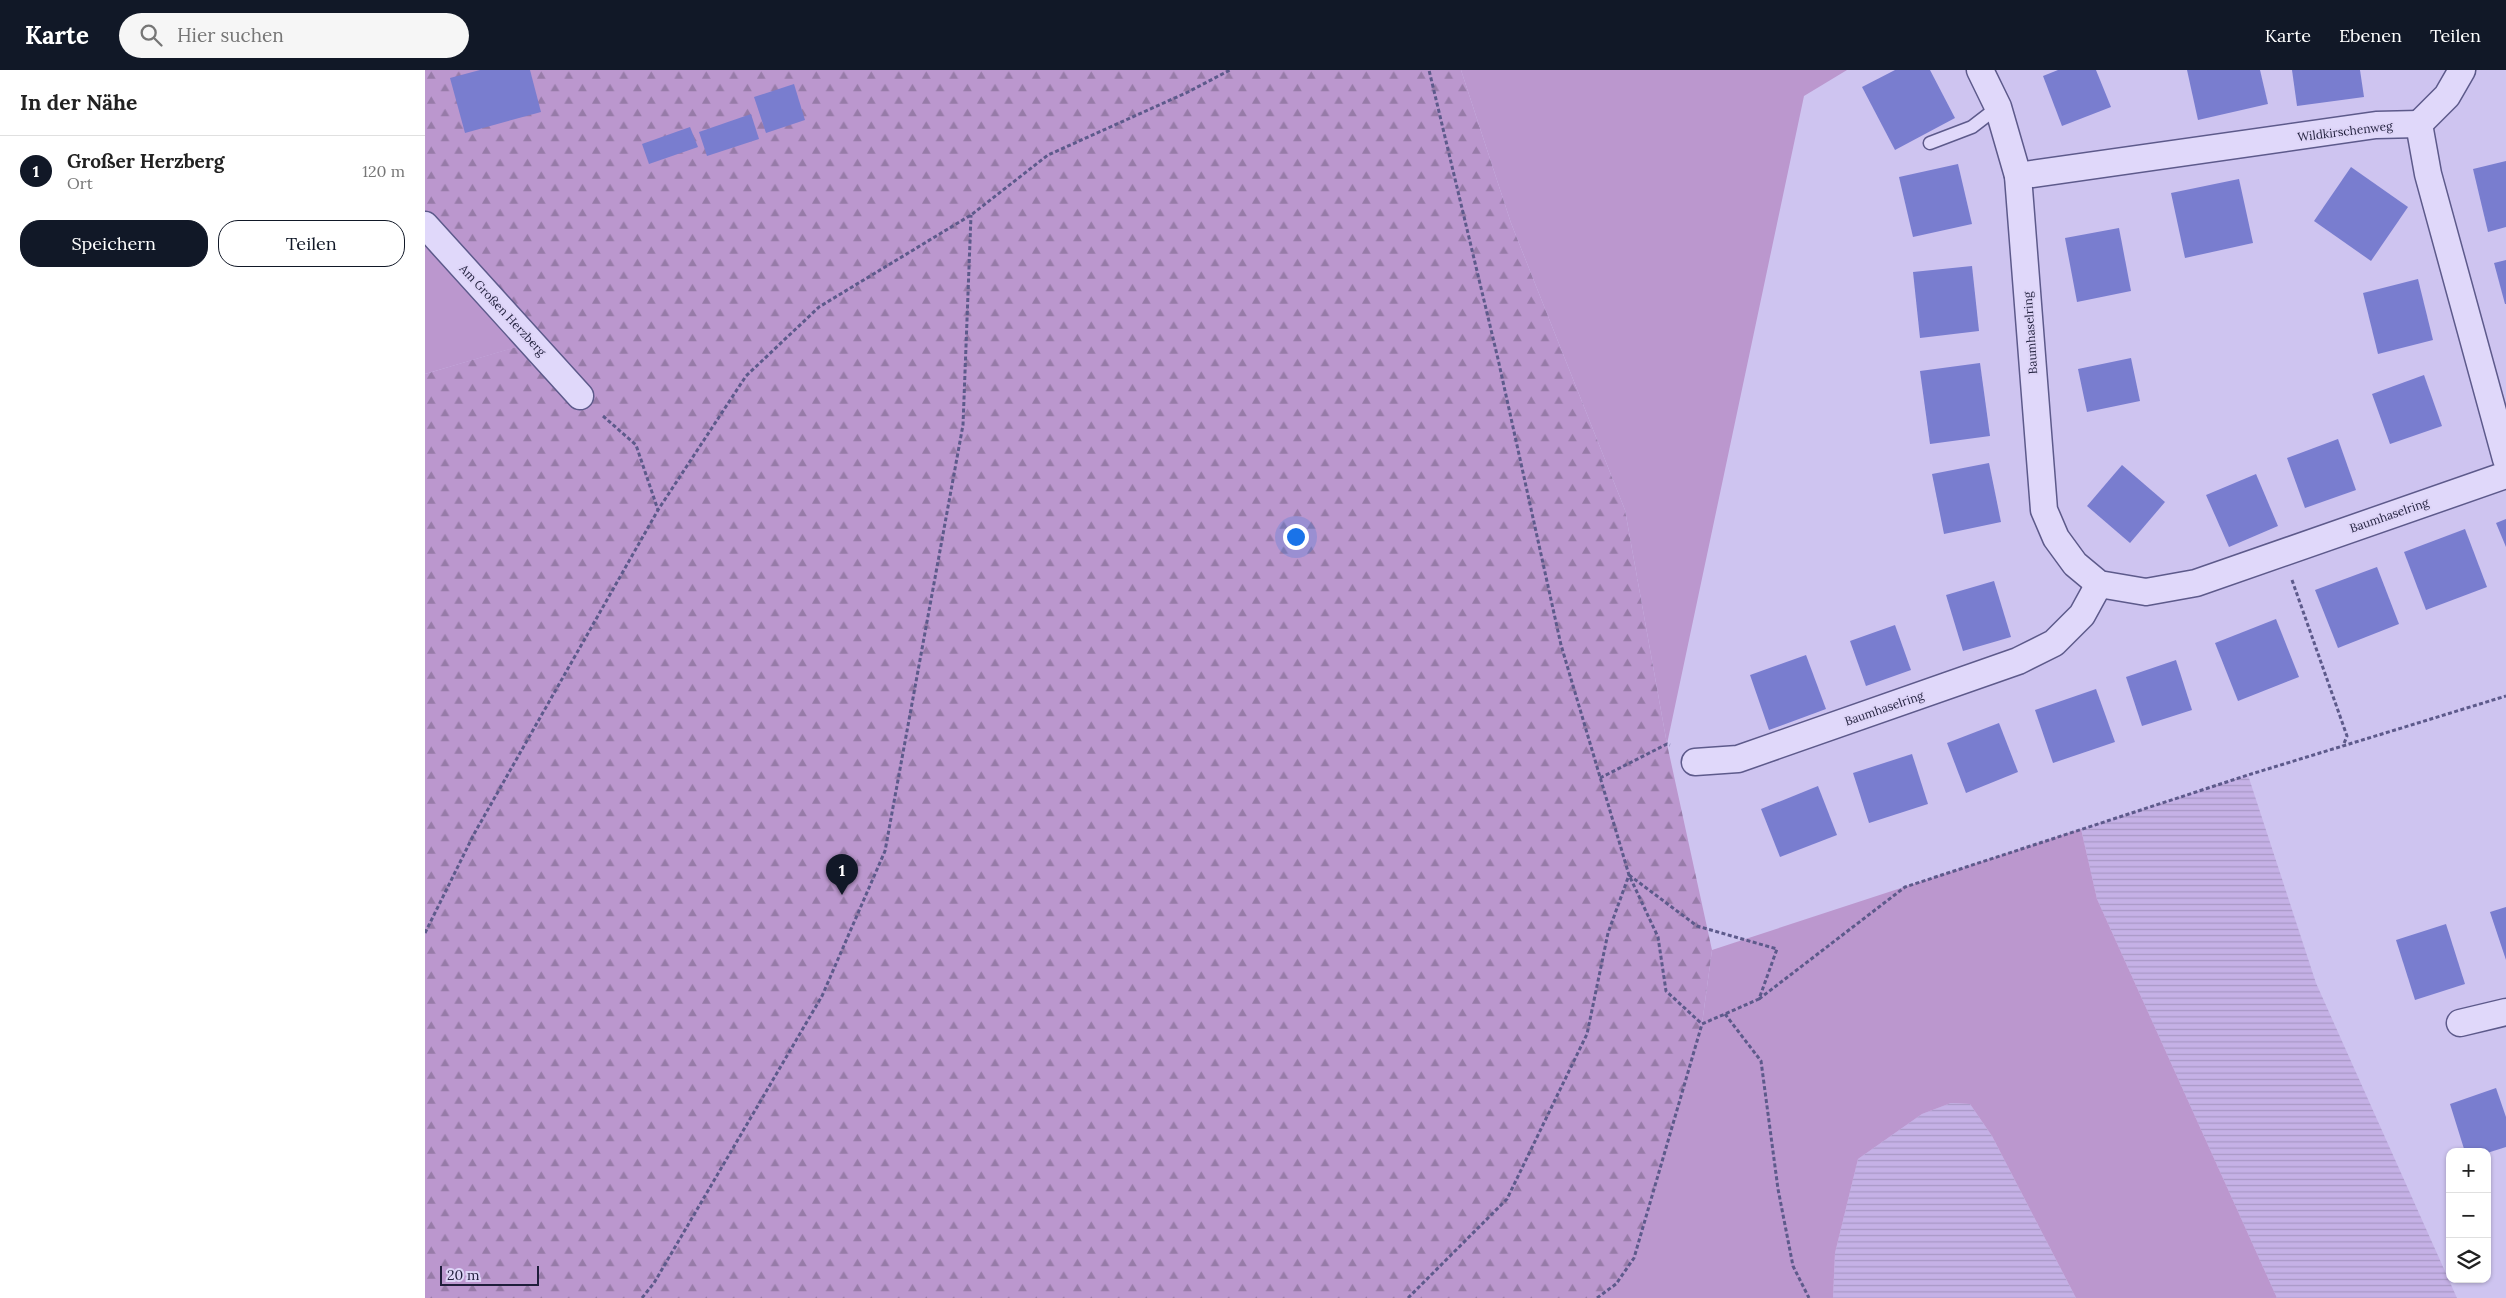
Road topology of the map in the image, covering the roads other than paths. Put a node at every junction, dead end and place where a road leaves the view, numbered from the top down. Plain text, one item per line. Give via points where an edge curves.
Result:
1 (1980, 70) edge
2 (2462, 70) edge
3 (1998, 107) junction
4 (2419, 124) junction
5 (1930, 142) dead end
6 (2018, 176) junction
7 (425, 225) edge
8 (580, 396) road end
9 (2506, 459) edge
10 (2506, 475) edge
11 (2099, 584) junction
12 (1695, 762) road end
13 (2506, 1012) edge
14 (2460, 1023) dead end

1 - 3 street, Baumhaselring
2 - 4 street via 2447,96
3 - 5 lane via 1972,127
3 - 6 street, Baumhaselring
4 - 6 street, Wildkirschenweg via 2376,125
4 - 9 street via 2427,174
6 - 11 street, Baumhaselring via 2044,510 2056,538 2075,564
7 - 8 street, Am Großen Herzberg
10 - 11 street, Baumhaselring via 2196,583 2146,592
11 - 12 street, Baumhaselring via 2082,615 2054,644 2018,661 1738,759
13 - 14 street

